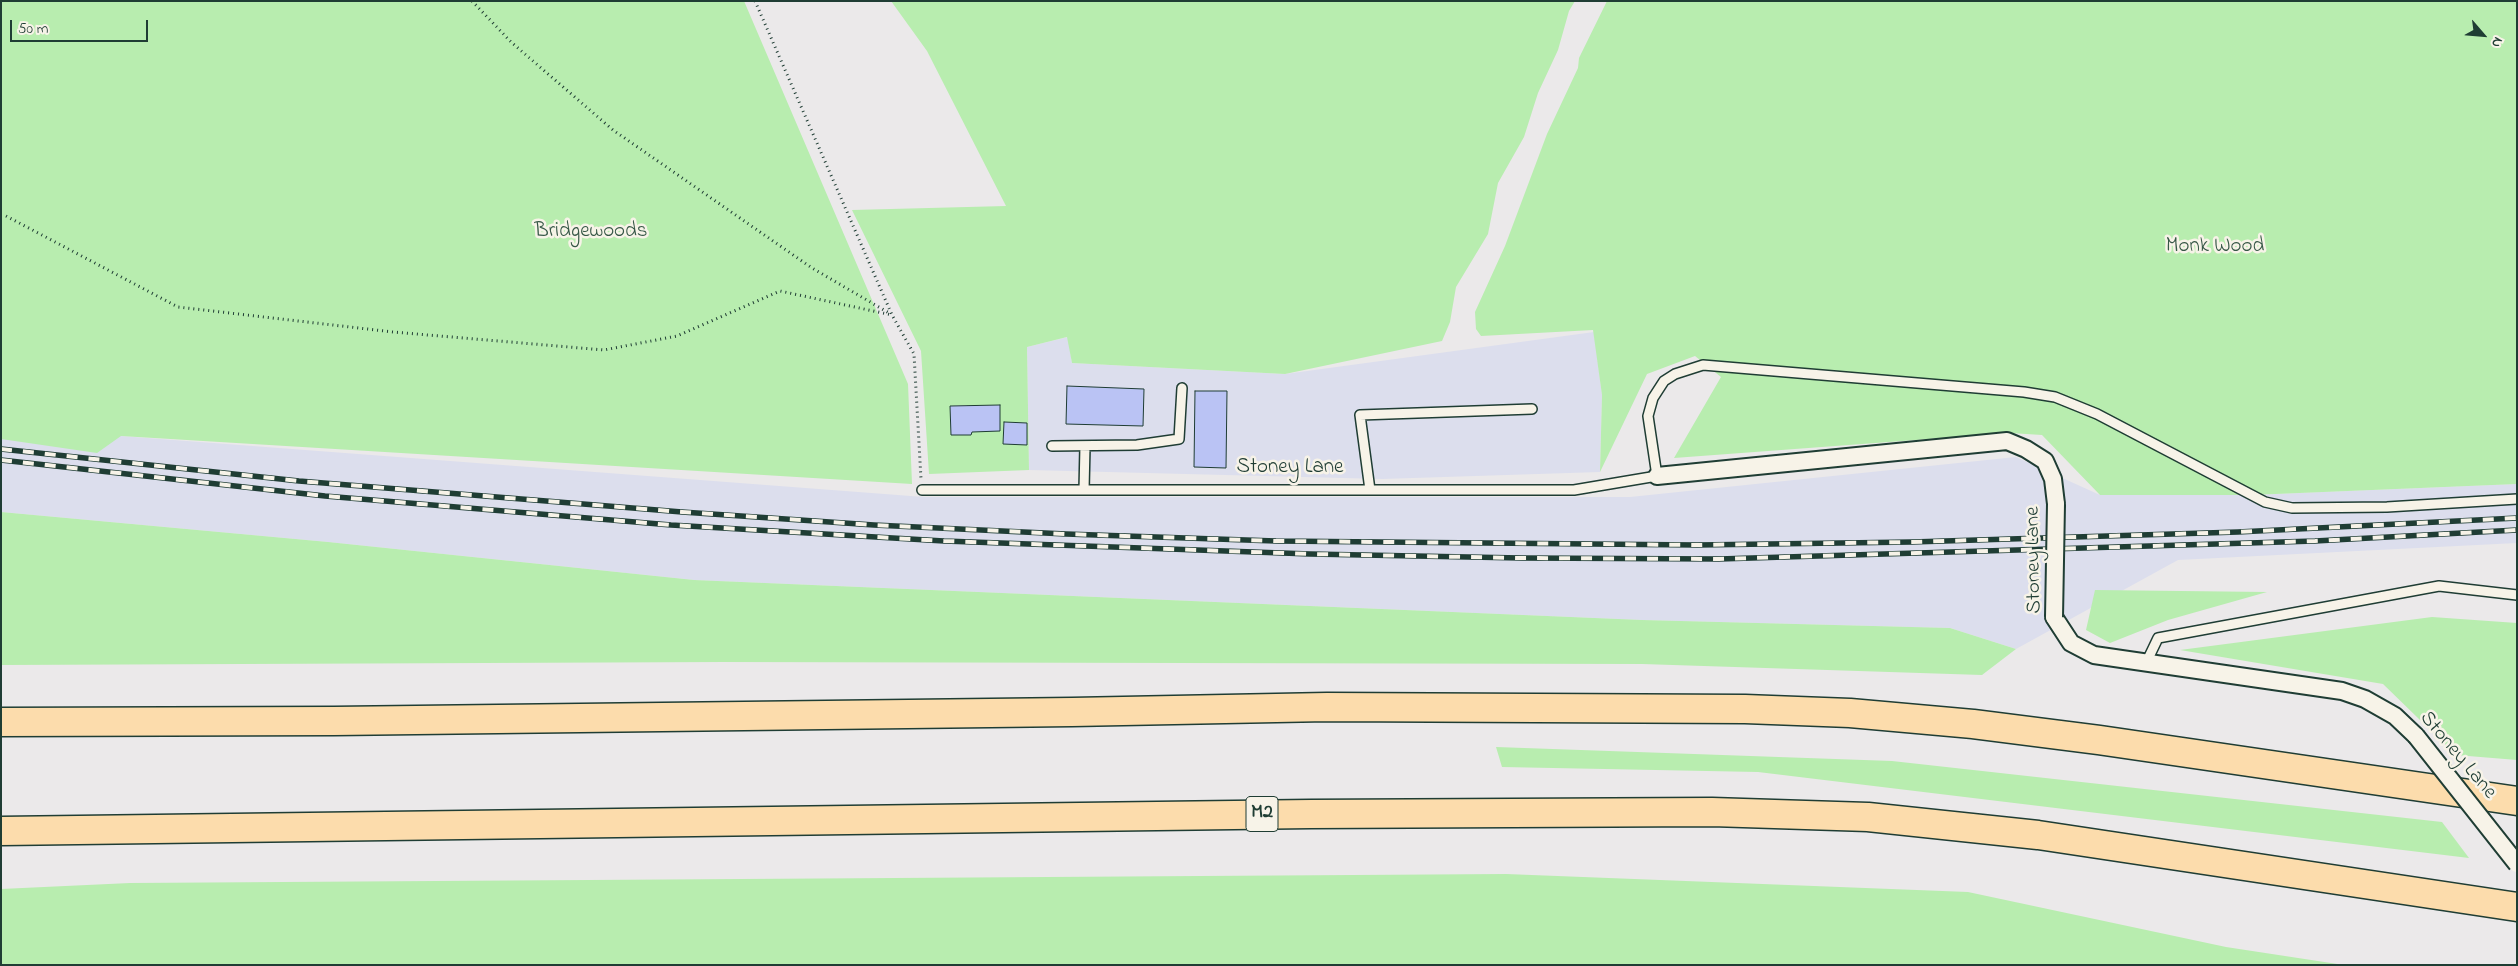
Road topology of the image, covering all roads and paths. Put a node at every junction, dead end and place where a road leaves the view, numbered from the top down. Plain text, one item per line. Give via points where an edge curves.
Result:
1 (472, 1) edge
2 (755, 1) edge
3 (6, 216) dead end
4 (892, 315) junction
5 (1182, 388) dead end
6 (1532, 409) dead end
7 (1052, 446) dead end
8 (1085, 446) junction
9 (1657, 476) junction
10 (922, 490) joint
11 (1084, 490) junction
12 (1370, 490) junction
13 (2517, 499) edge
14 (2517, 595) edge
15 (2147, 661) junction
16 (1, 722) edge
17 (2517, 801) edge
18 (1, 831) edge
19 (2517, 864) edge
20 (2517, 907) edge

1 - 4 path via 511,42 614,130 804,262
2 - 4 path
3 - 4 path via 178,307 393,332 604,350 677,336 780,290
4 - 10 path via 914,354
5 - 8 lane via 1179,439 1136,445
6 - 12 lane via 1360,415
7 - 8 lane
8 - 11 lane
9 - 12 lane, Stoney Lane via 1574,490
9 - 13 lane via 1648,416 1653,398 1664,381 1703,365 2054,397 2097,414 2265,502 2292,508 2387,507
9 - 15 street, Stoney Lane, bridge via 2007,441 2045,461 2053,479 2056,504 2054,618 2071,643 2094,655
10 - 11 lane, Stoney Lane
11 - 12 lane, Stoney Lane
14 - 15 lane via 2439,586 2158,638
15 - 19 street, Stoney Lane, bridge via 2342,691 2365,698 2395,716 2416,736
16 - 17 highway via 1072,712 1327,706 1745,709 1850,713 1973,724
18 - 20 highway, M2 via 1712,812 1868,817 2038,835

